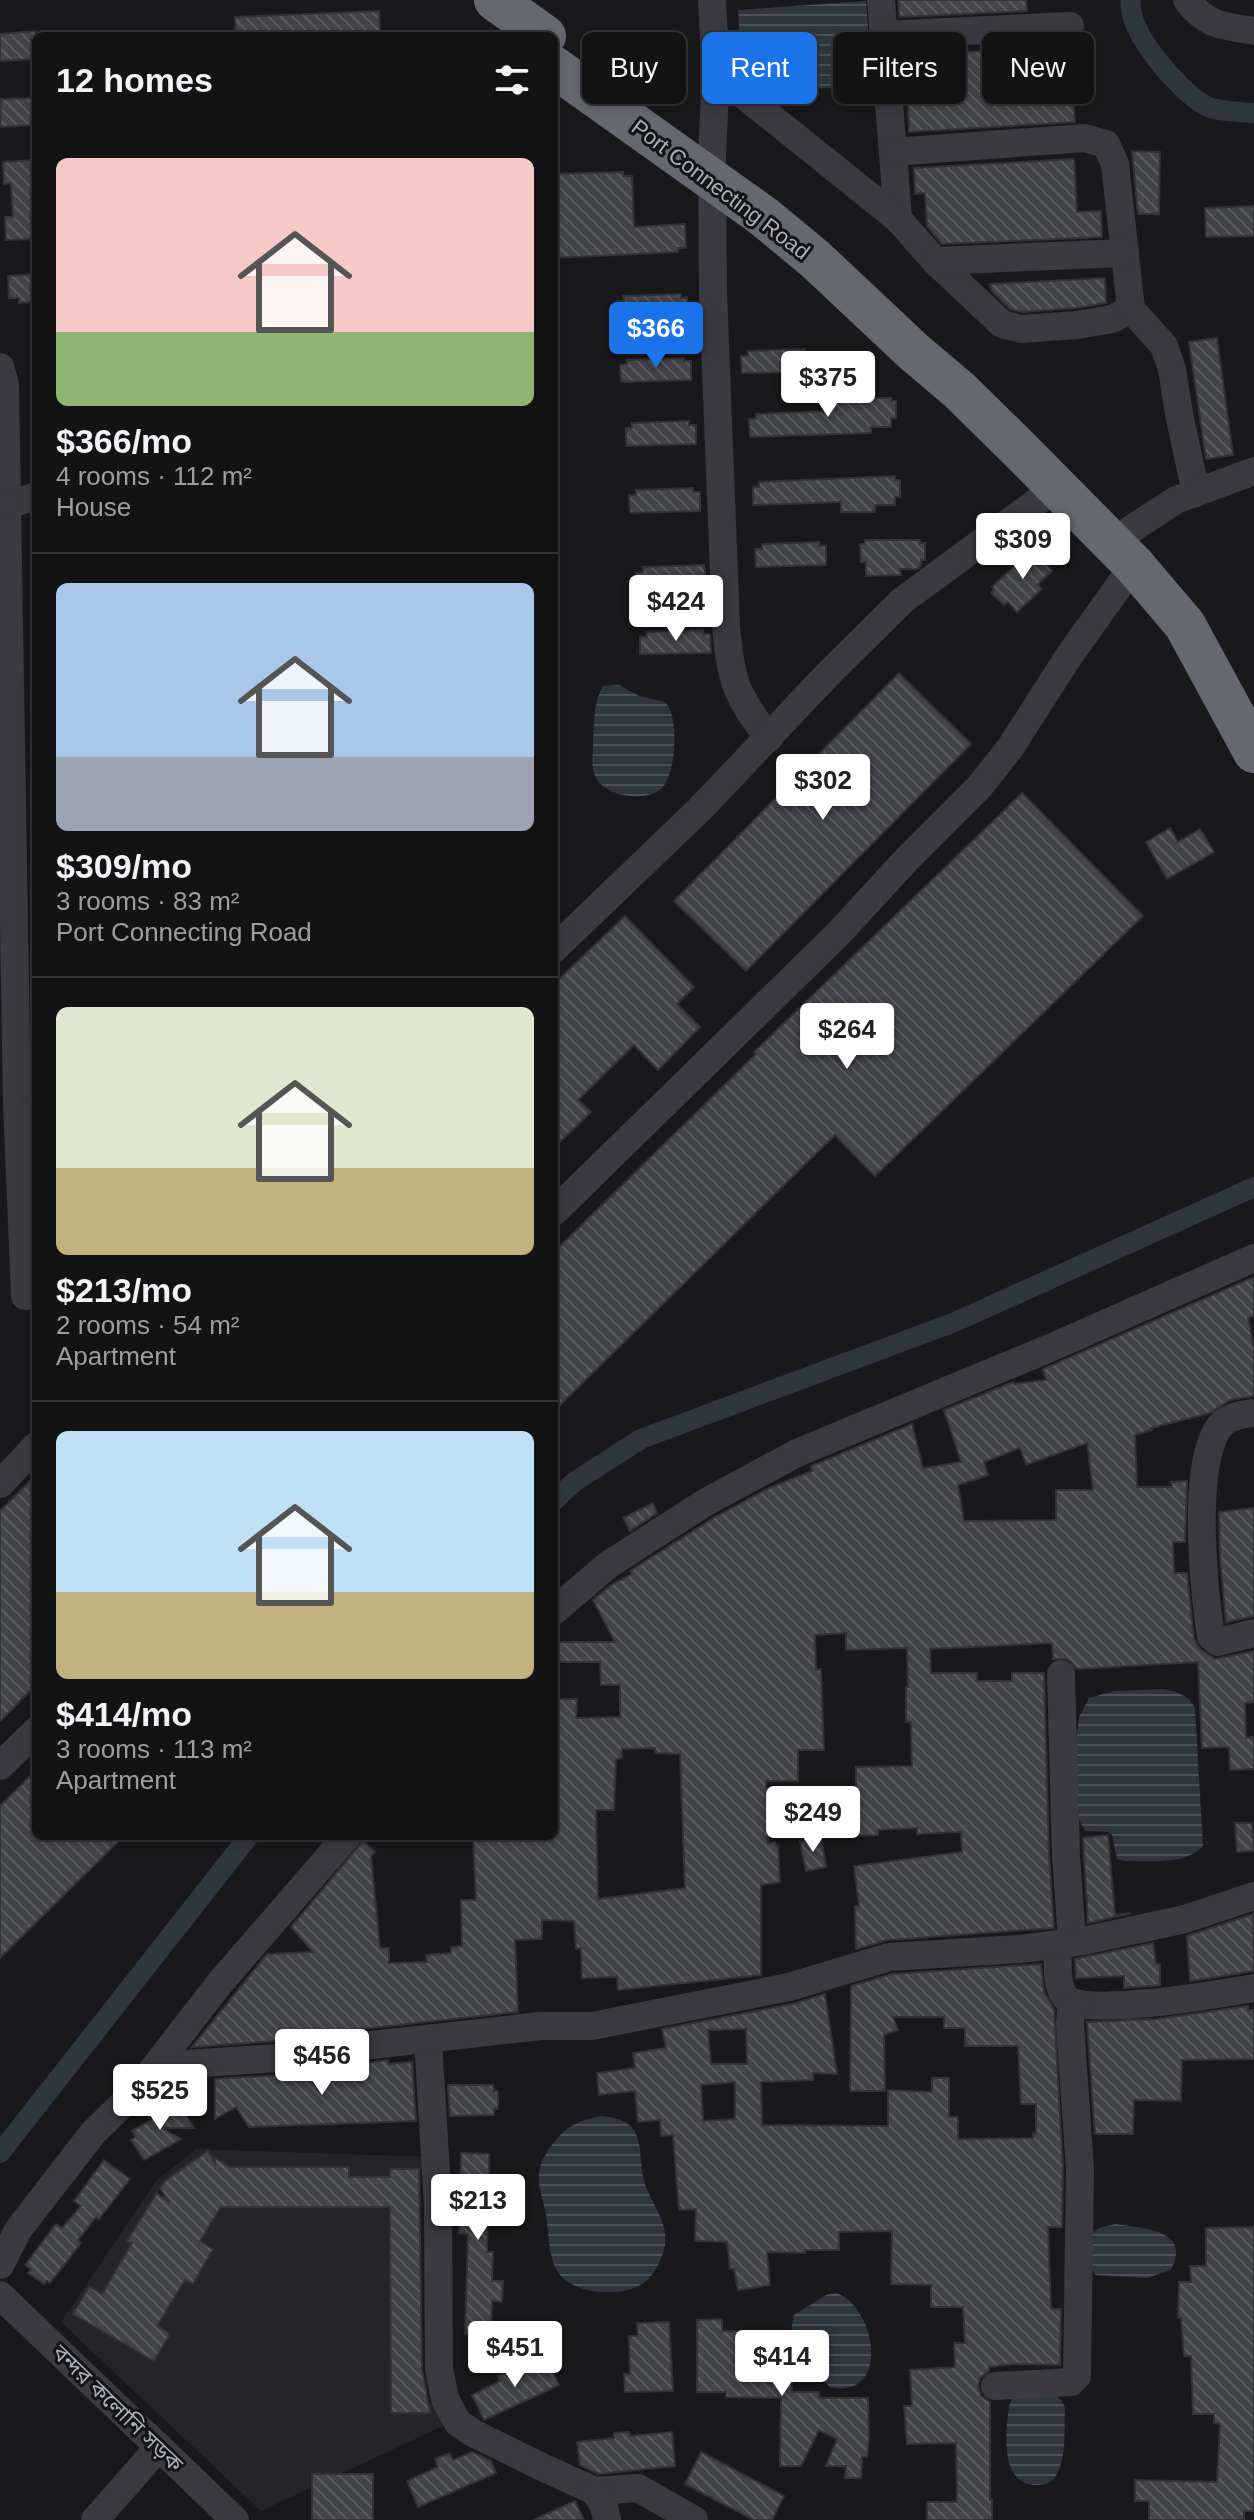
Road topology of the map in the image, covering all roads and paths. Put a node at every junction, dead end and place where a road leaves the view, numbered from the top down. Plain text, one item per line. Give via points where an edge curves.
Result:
1 (462, 0) edge
2 (495, 0) edge
3 (712, 0) edge
4 (881, 0) edge
5 (1187, 0) edge
6 (1070, 26) dead end
7 (1254, 31) edge
8 (506, 32) edge
9 (539, 32) edge
10 (714, 32) edge
11 (884, 32) edge
12 (946, 32) edge
13 (558, 45) edge
14 (558, 70) edge
15 (715, 104) edge
16 (755, 104) edge
17 (889, 104) edge
18 (893, 152) junction
19 (712, 167) junction
20 (898, 219) junction
21 (1125, 253) junction
22 (935, 261) junction
23 (1131, 309) junction
24 (0, 367) edge
25 (1254, 471) edge
26 (1057, 487) junction
27 (1196, 493) junction
28 (32, 497) edge
29 (8, 505) junction
30 (1132, 548) junction
31 (1254, 704) edge
32 (769, 738) junction
33 (1254, 752) edge
34 (16, 813) edge
35 (558, 945) edge
36 (558, 1208) edge
37 (1254, 1258) edge
38 (20, 1296) edge
39 (1254, 1413) edge
40 (32, 1450) edge
41 (0, 1484) edge
42 (558, 1608) edge
43 (1254, 1633) edge
44 (1061, 1674) dead end
45 (32, 1735) edge
46 (0, 1766) edge
47 (344, 1840) edge
48 (1254, 1896) edge
49 (1065, 1943) junction
50 (1254, 1988) edge
51 (1077, 2005) junction
52 (428, 2040) junction
53 (156, 2066) junction
54 (0, 2265) edge
55 (0, 2295) edge
56 (995, 2386) dead end
57 (159, 2447) junction
58 (595, 2491) junction
59 (95, 2520) edge
60 (235, 2520) edge
61 (607, 2520) edge
62 (694, 2520) edge

1 - 8 highway
2 - 9 highway
3 - 10 street
4 - 11 street
5 - 7 street via 1199,16 1224,27
6 - 12 street
13 - 19 highway, Port Connecting Road
14 - 19 highway, Port Connecting Road
15 - 19 street
16 - 20 street
17 - 18 street
18 - 20 street
18 - 21 street via 1084,138 1106,144 1115,164
19 - 26 highway, Port Connecting Road via 959,390
19 - 30 highway, Port Connecting Road via 770,200 904,316
19 - 32 street via 729,661 737,691
20 - 22 street
21 - 22 street
21 - 23 street
22 - 23 street via 1002,324 1021,329 1101,321
23 - 27 street via 1164,346
24 - 29 street via 5,384
25 - 27 street
26 - 30 highway, Port Connecting Road
26 - 32 street via 903,600
27 - 30 street via 1176,500
28 - 29 street
29 - 34 street
30 - 31 highway, Port Connecting Road via 1171,574 1199,609
30 - 33 highway, Port Connecting Road via 1185,625
30 - 36 street via 1069,656 980,786 838,934
32 - 35 street
34 - 38 street
37 - 42 street via 797,1453 617,1559
39 - 43 street via 1224,1422 1214,1438 1201,1513 1211,1636 1218,1642
40 - 41 street
44 - 49 street
45 - 46 street
47 - 53 street
48 - 49 street via 1185,1919
49 - 51 street via 1060,1983 1065,1997
49 - 52 street via 889,1957 789,1987 592,2026 541,2026
50 - 51 street via 1174,2000
51 - 56 street via 1070,2024 1080,2169 1077,2376 1071,2382
52 - 53 street
52 - 58 street via 438,2205 439,2369 445,2399 458,2423 475,2434
53 - 54 street via 53,2183
55 - 57 street, বন্দর কলোনি সড়ক
57 - 59 street
57 - 60 street, বন্দর কলোনি সড়ক
58 - 61 street
58 - 62 street via 638,2488

